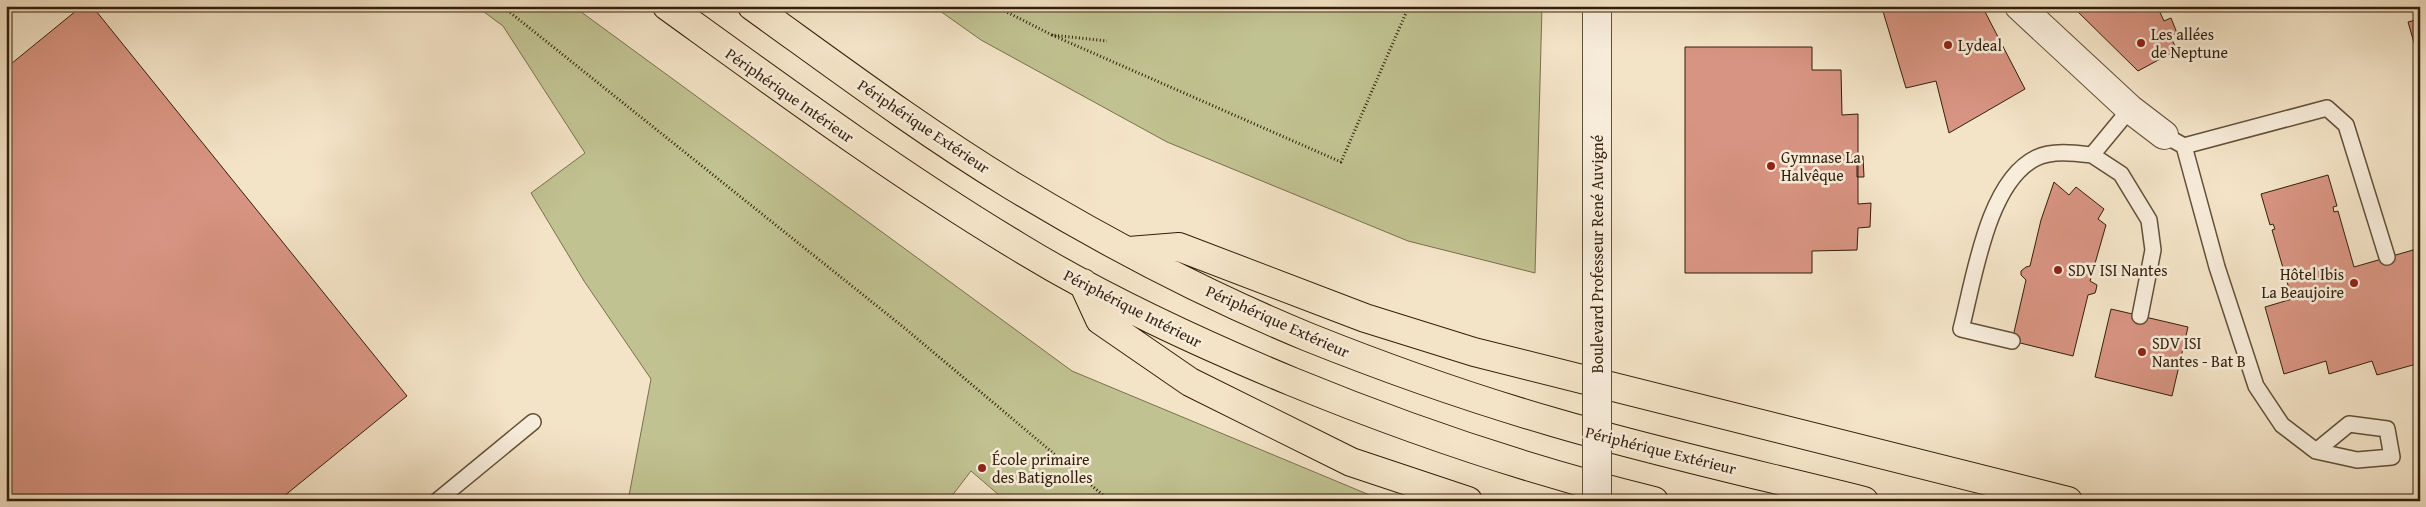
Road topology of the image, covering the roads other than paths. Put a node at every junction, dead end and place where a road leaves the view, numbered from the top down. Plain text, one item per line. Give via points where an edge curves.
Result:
1 (667, 6) edge
2 (752, 6) edge
3 (1597, 6) edge
4 (2019, 6) edge
5 (2130, 109) junction
6 (2174, 140) junction
7 (2092, 155) junction
8 (1129, 251) junction
9 (2387, 257) dead end
10 (1083, 283) junction
11 (2140, 316) dead end
12 (2012, 341) dead end
13 (533, 422) dead end
14 (2316, 451) dead end
15 (437, 501) edge
16 (1468, 501) edge
17 (1597, 501) edge
18 (1654, 501) edge
19 (1864, 501) edge
20 (2068, 501) edge

1 - 10 highway, Périphérique Intérieur via 924,188
2 - 8 highway, Périphérique Extérieur via 900,112 1011,185
3 - 17 street, Boulevard Professeur René Auvigné, bridge
4 - 5 street
5 - 6 street
5 - 7 lane
6 - 9 lane via 2327,108 2346,125
6 - 14 lane via 2256,386 2282,425
7 - 11 lane via 2121,174 2149,220 2153,250
7 - 12 lane via 2067,152 2036,158 2010,179 1990,215 1961,328
8 - 19 highway, Périphérique Extérieur via 1306,336 1430,383 1553,422
8 - 20 highway via 1179,247 1365,318 1474,352
10 - 16 highway via 1100,320 1190,382 1351,462
10 - 18 highway, Périphérique Intérieur via 1201,344 1367,412 1486,454
13 - 15 lane

